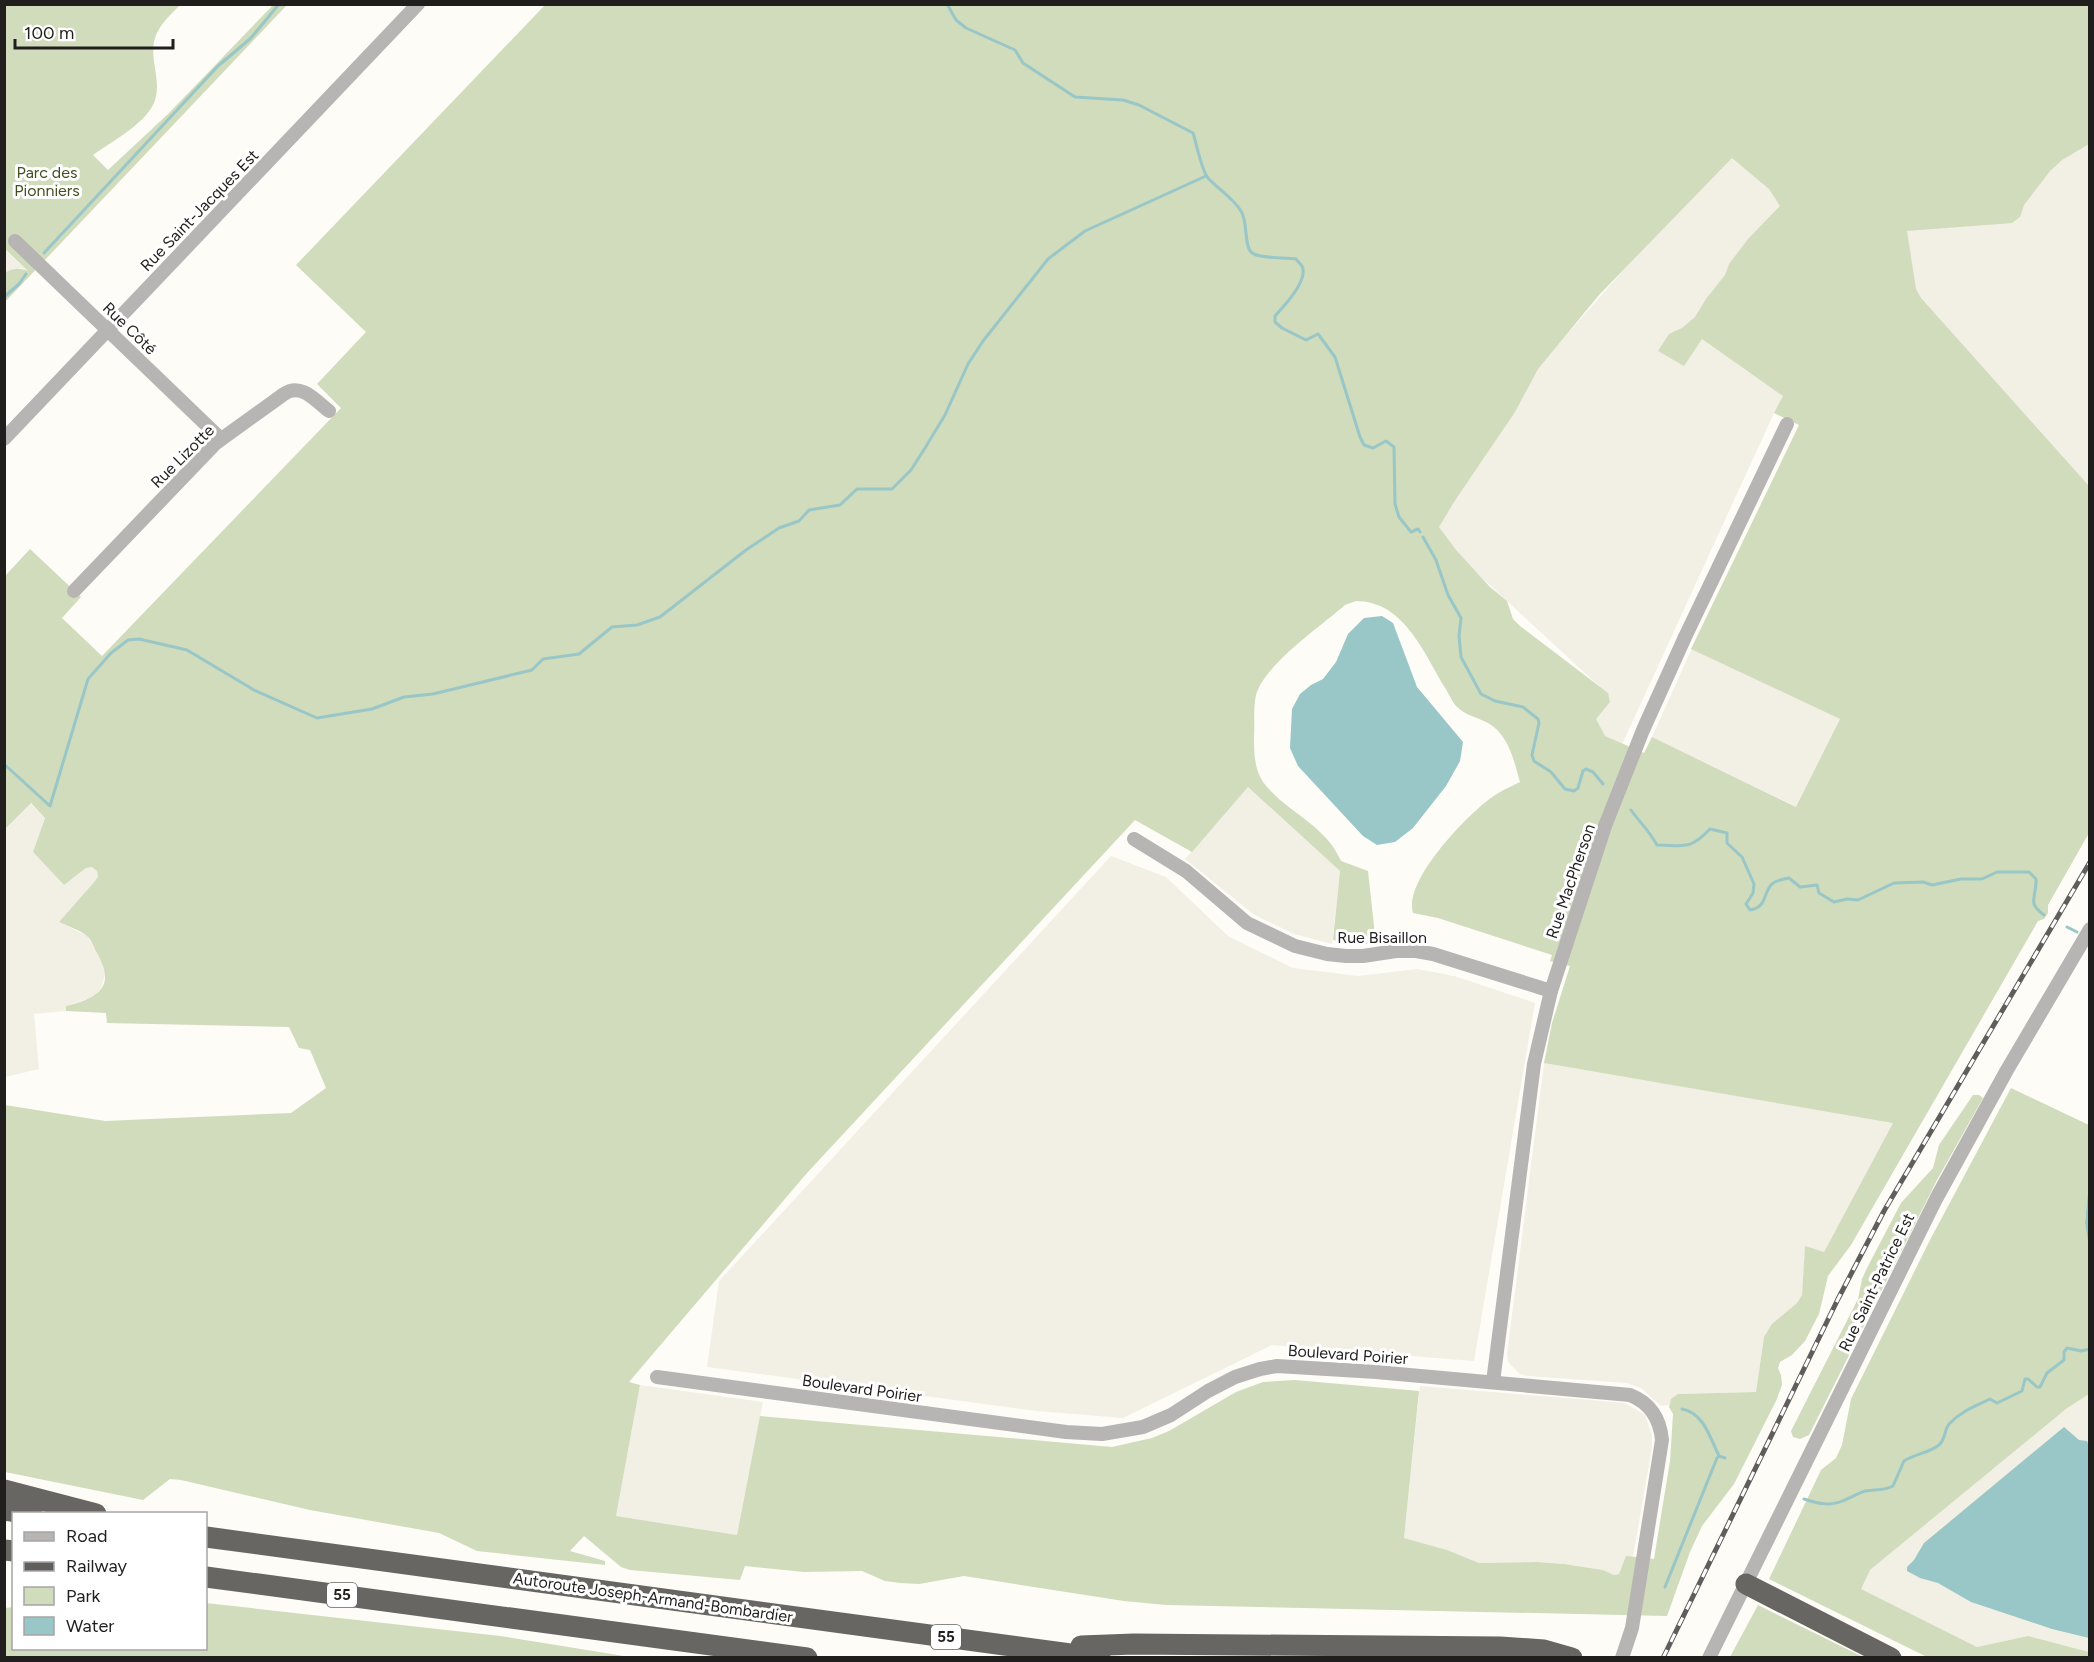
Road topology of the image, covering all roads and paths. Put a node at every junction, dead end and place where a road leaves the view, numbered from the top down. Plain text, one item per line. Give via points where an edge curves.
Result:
1 (418, 4) edge
2 (15, 241) dead end
3 (108, 330) junction
4 (329, 411) dead end
5 (1787, 424) dead end
6 (4, 439) edge
7 (221, 439) junction
8 (74, 591) dead end
9 (1134, 839) dead end
10 (2090, 929) edge
11 (1551, 991) junction
12 (657, 1377) dead end
13 (1493, 1382) junction
14 (4, 1490) edge
15 (89, 1512) edge
16 (207, 1537) edge
17 (207, 1577) edge
18 (1746, 1584) junction
19 (1025, 1647) junction
20 (807, 1658) edge
21 (1100, 1658) edge
22 (1572, 1658) edge
23 (1622, 1658) edge
24 (1709, 1658) edge
25 (1891, 1658) edge

1 - 3 street, Rue Saint-Jacques Est
2 - 3 street, Rue Côté
3 - 6 street, Rue Saint-Jacques Est
3 - 7 street, Rue Côté
4 - 7 street, Rue Lizotte via 303,391 290,390
5 - 11 street, Rue MacPherson via 1643,730 1605,826
7 - 8 street, Rue Lizotte
9 - 11 street, Rue Bisaillon via 1186,871 1247,923 1295,946 1346,956 1416,951 1456,959
10 - 18 street, Rue Saint-Patrice Est via 1936,1199
11 - 13 street, Rue MacPherson via 1534,1064
12 - 13 street, Boulevard Poirier via 1092,1434 1152,1423 1227,1381 1270,1367 1303,1366
13 - 23 street, Boulevard Poirier via 1630,1395 1651,1409 1659,1423 1662,1448 1632,1628
14 - 15 highway
16 - 19 highway, Autoroute Joseph-Armand-Bombardier / 55
17 - 20 highway, 55
18 - 24 street, Rue Saint-Patrice Est
18 - 25 highway
19 - 21 highway, Autoroute Joseph-Armand-Bombardier / 55
19 - 22 highway via 1494,1647 1544,1650

